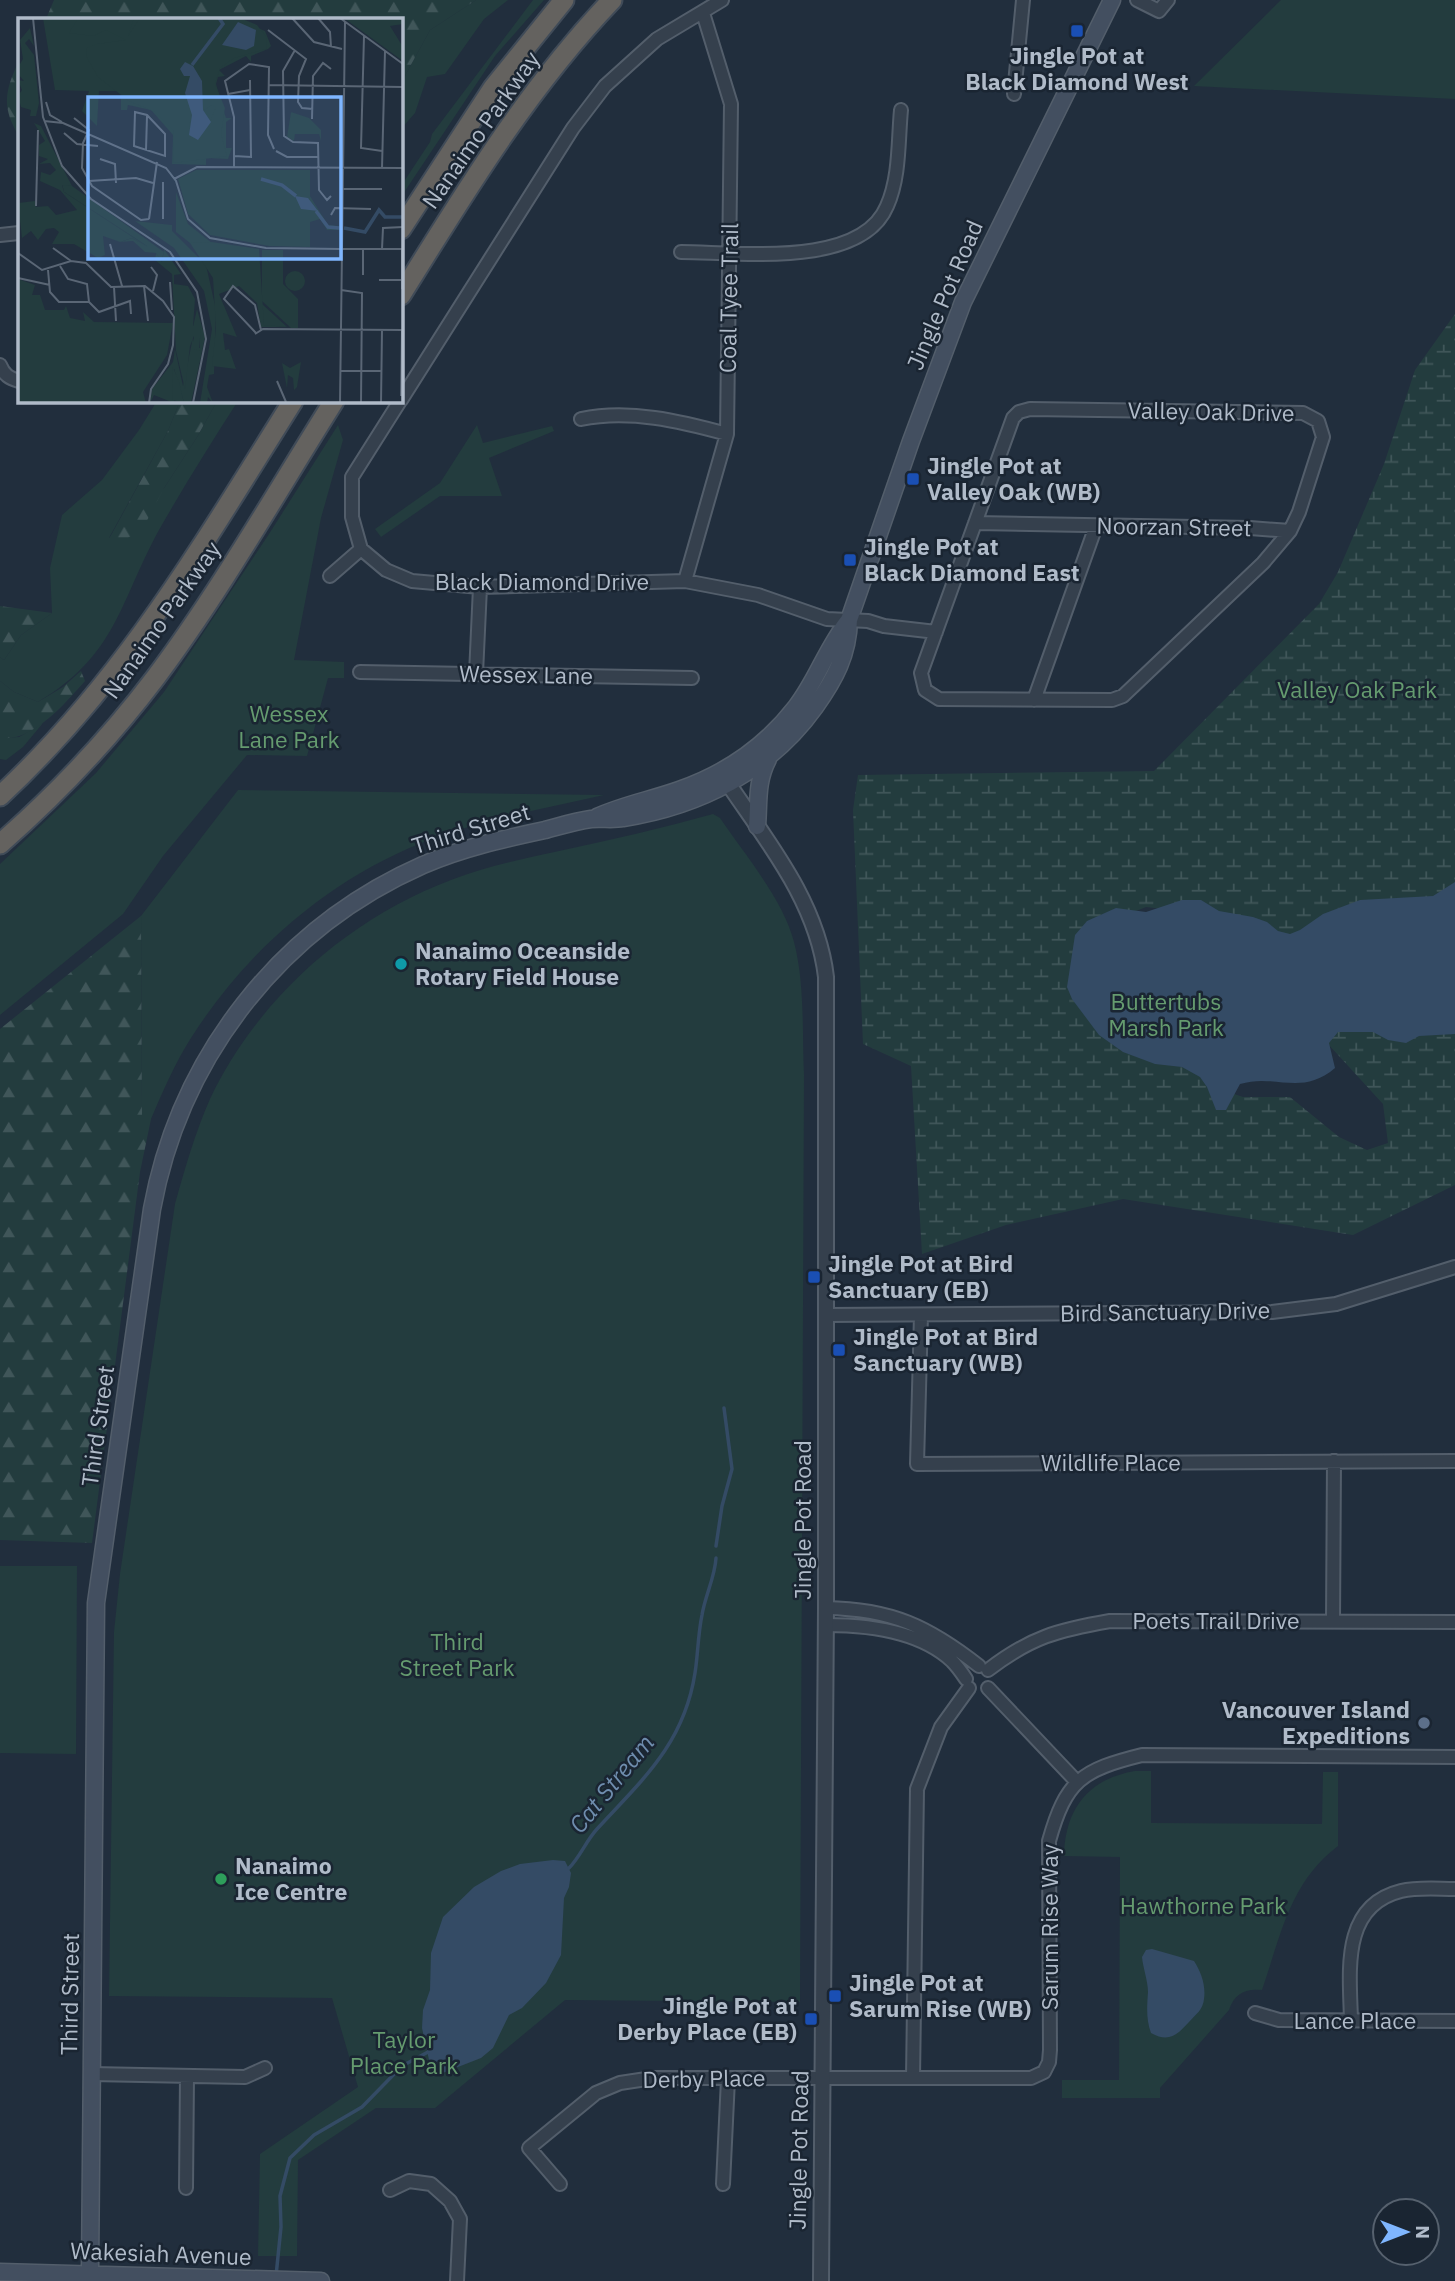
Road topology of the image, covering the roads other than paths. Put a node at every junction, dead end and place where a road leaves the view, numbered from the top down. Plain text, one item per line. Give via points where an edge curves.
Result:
1 (564, 0) edge
2 (612, 0) edge
3 (722, 0) edge
4 (1023, 0) edge
5 (1112, 0) edge
6 (1137, 0) edge
7 (1168, 0) edge
8 (703, 13) junction
9 (1014, 94) dead end
10 (901, 110) dead end
11 (402, 227) edge
12 (18, 233) edge
13 (0, 235) edge
14 (681, 252) dead end
15 (731, 252) junction
16 (402, 293) edge
17 (0, 365) edge
18 (18, 381) edge
19 (402, 398) edge
20 (292, 402) edge
21 (333, 402) edge
22 (400, 402) edge
23 (580, 419) dead end
24 (727, 434) junction
25 (975, 523) junction
26 (1096, 526) junction
27 (1290, 531) junction
28 (361, 549) junction
29 (330, 576) dead end
30 (685, 581) junction
31 (480, 587) junction
32 (849, 620) junction
33 (936, 632) junction
34 (360, 672) dead end
35 (476, 674) junction
36 (692, 678) dead end
37 (1034, 699) junction
38 (769, 757) junction
39 (725, 779) junction
40 (0, 796) edge
41 (757, 826) junction
42 (0, 844) edge
43 (1455, 1267) edge
44 (827, 1315) junction
45 (921, 1315) junction
46 (1334, 1461) junction
47 (1455, 1461) edge
48 (826, 1608) junction
49 (1333, 1622) junction
50 (1455, 1622) edge
51 (826, 1625) junction
52 (984, 1668) junction
53 (968, 1683) junction
54 (988, 1688) junction
55 (1455, 1756) edge
56 (1076, 1782) junction
57 (1455, 1889) edge
58 (1255, 2012) dead end
59 (1351, 2021) junction
60 (1455, 2021) edge
61 (265, 2068) dead end
62 (91, 2074) junction
63 (187, 2076) junction
64 (823, 2077) junction
65 (913, 2078) junction
66 (728, 2079) junction
67 (560, 2184) dead end
68 (723, 2184) dead end
69 (186, 2188) dead end
70 (390, 2190) dead end
71 (0, 2272) edge
72 (90, 2277) edge
73 (321, 2281) edge
74 (457, 2281) edge
75 (821, 2281) edge

1 - 11 highway, Nanaimo Parkway via 493,88
2 - 16 highway, Nanaimo Parkway via 531,97
3 - 8 street
4 - 9 street
5 - 32 main road, Jingle Pot Road via 963,302
6 - 7 street via 1159,11
8 - 15 street, Coal Tyee Trail via 731,104
8 - 19 street via 657,39 605,86 573,128
10 - 15 street via 895,179 887,208 873,226 851,241 792,254
12 - 13 street
14 - 15 street
15 - 24 street, Coal Tyee Trail
17 - 18 street via 3,373
20 - 40 highway, Nanaimo Parkway via 124,661 58,739
21 - 42 highway, Nanaimo Parkway via 156,677 78,769
22 - 28 street via 352,477 352,517
23 - 24 street via 606,414 684,422
24 - 30 street, Coal Tyee Trail
25 - 26 street, Noorzan Street
25 - 27 street, Valley Oak Drive via 1013,418 1024,410 1303,413 1318,421 1323,438
25 - 33 street, Valley Oak Drive
26 - 27 street, Noorzan Street
26 - 37 street
27 - 37 street, Valley Oak Drive via 1263,563 1123,696 1112,700
28 - 29 street
28 - 31 street, Black Diamond Drive via 386,570 412,581
30 - 31 street, Black Diamond Drive
30 - 32 street, Black Diamond Drive via 758,595 827,619
31 - 35 street
32 - 33 street
32 - 38 main road, Jingle Pot Road via 848,644 823,696
32 - 39 main road, Jingle Pot Road via 790,715
33 - 37 street, Valley Oak Drive via 922,673 925,690 939,699
34 - 35 street, Wessex Lane
35 - 36 street, Wessex Lane
38 - 39 main road, Jingle Pot Road
38 - 41 main road via 758,789
39 - 41 street, Jingle Pot Road
39 - 62 main road, Third Street via 446,856 341,911 297,946 244,1002 209,1054 177,1119 152,1209 96,1603
41 - 44 street, Jingle Pot Road via 809,910 824,959
43 - 45 street, Bird Sanctuary Drive via 1336,1304 1272,1312
44 - 45 street, Bird Sanctuary Drive
44 - 48 street, Jingle Pot Road
45 - 46 street, Wildlife Place via 917,1464
46 - 47 street, Wildlife Place
46 - 49 street
48 - 51 street, Jingle Pot Road
48 - 52 street via 865,1610 902,1620 943,1639
49 - 50 street, Poets Trail Drive
49 - 52 street, Poets Trail Drive via 1110,1621 1059,1630
51 - 53 street via 898,1633 952,1661
51 - 64 street, Jingle Pot Road
52 - 53 street via 969,1671
52 - 54 street via 992,1677
53 - 54 street via 981,1692
53 - 65 street via 941,1727 917,1789
54 - 56 street
55 - 56 street, Sarum Rise Way via 1142,1755 1104,1765
56 - 65 street, Sarum Rise Way via 1058,1810 1049,1841 1050,2050 1044,2072 1031,2078
57 - 59 street via 1399,1891 1366,1913 1350,1955
58 - 59 street, Lance Place via 1279,2020
59 - 60 street, Lance Place
61 - 63 street via 245,2077
62 - 63 street
62 - 72 main road, Third Street
63 - 69 street
64 - 65 street, Sarum Rise Way
64 - 66 street, Derby Place
64 - 75 street, Jingle Pot Road
66 - 67 street, Derby Place via 653,2078 620,2083 596,2093 528,2148
66 - 68 street
70 - 74 street via 409,2181 431,2184 450,2201 460,2219
71 - 72 main road, Wakesiah Avenue
72 - 73 main road, Wakesiah Avenue

